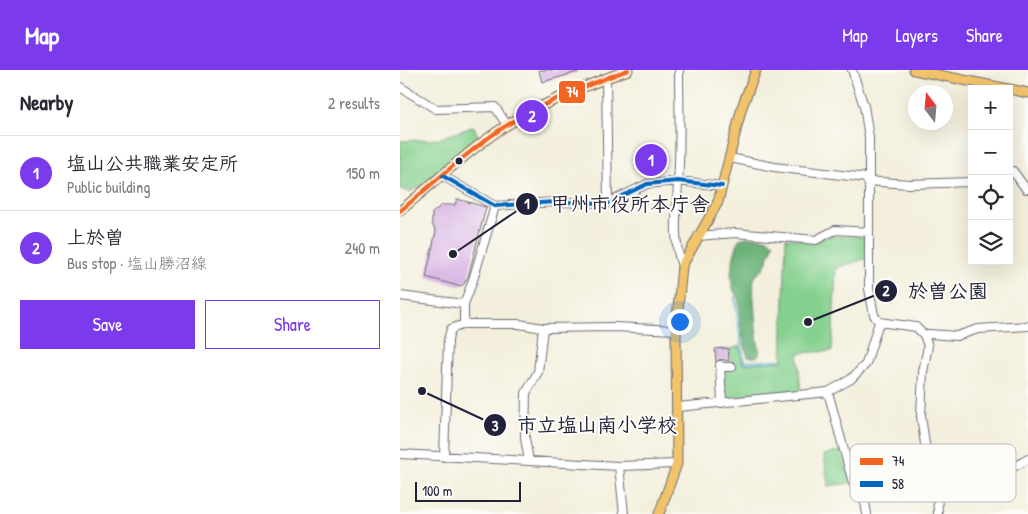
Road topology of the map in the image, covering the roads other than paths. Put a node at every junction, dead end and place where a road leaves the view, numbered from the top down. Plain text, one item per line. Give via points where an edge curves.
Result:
1 (628, 70) edge
2 (679, 70) edge
3 (756, 70) edge
4 (852, 70) edge
5 (917, 70) edge
6 (609, 75) edge
7 (990, 85) edge
8 (400, 87) edge
9 (1013, 90) edge
10 (1028, 93) edge
11 (507, 125) junction
12 (730, 158) junction
13 (1013, 172) edge
14 (443, 176) junction
15 (867, 179) junction
16 (678, 181) junction
17 (968, 182) edge
18 (722, 186) junction
19 (1028, 189) edge
20 (608, 202) junction
21 (495, 206) junction
22 (400, 211) edge
23 (869, 232) junction
24 (698, 236) junction
25 (682, 266) junction
26 (400, 296) edge
27 (464, 304) junction
28 (879, 322) junction
29 (464, 324) junction
30 (1028, 326) edge
31 (543, 328) junction
32 (676, 330) junction
33 (924, 335) junction
34 (732, 367) dead end
35 (828, 392) junction
36 (722, 403) junction
37 (678, 407) junction
38 (925, 444) edge
39 (400, 454) edge
40 (444, 457) junction
41 (1028, 459) edge
42 (529, 461) junction
43 (677, 464) junction
44 (619, 466) junction
45 (1016, 466) edge
46 (850, 472) edge
47 (624, 514) edge
48 (659, 514) edge

1 - 6 main road
2 - 16 street
3 - 12 main road via 742,107
4 - 15 street via 868,123
5 - 7 main road
6 - 11 main road
6 - 20 street
8 - 11 street via 436,109 495,107
9 - 10 main road
11 - 14 main road
12 - 15 street
12 - 18 main road
13 - 19 street
14 - 21 street
14 - 22 main road
15 - 17 street via 909,184
15 - 23 street
16 - 18 street
16 - 20 street via 647,184
16 - 25 street via 676,251
18 - 24 main road via 718,202
20 - 21 street
21 - 27 street
23 - 24 street via 834,230 816,240 734,233
23 - 28 street via 869,288 874,315
24 - 25 main road
25 - 32 main road
26 - 27 street
27 - 29 street
28 - 33 street via 916,327
28 - 35 street via 866,364 851,379
29 - 31 street via 519,324
29 - 40 street via 451,329 448,340
30 - 33 street via 978,329 957,336
31 - 32 street
31 - 42 street via 538,372 526,393 525,438
32 - 37 main road
33 - 38 street via 928,346 921,416
34 - 36 street via 720,366
35 - 36 street
35 - 46 street
36 - 37 street
37 - 43 main road
39 - 40 street
40 - 42 street
41 - 45 street
42 - 44 street
43 - 44 street
43 - 48 main road
44 - 47 street

